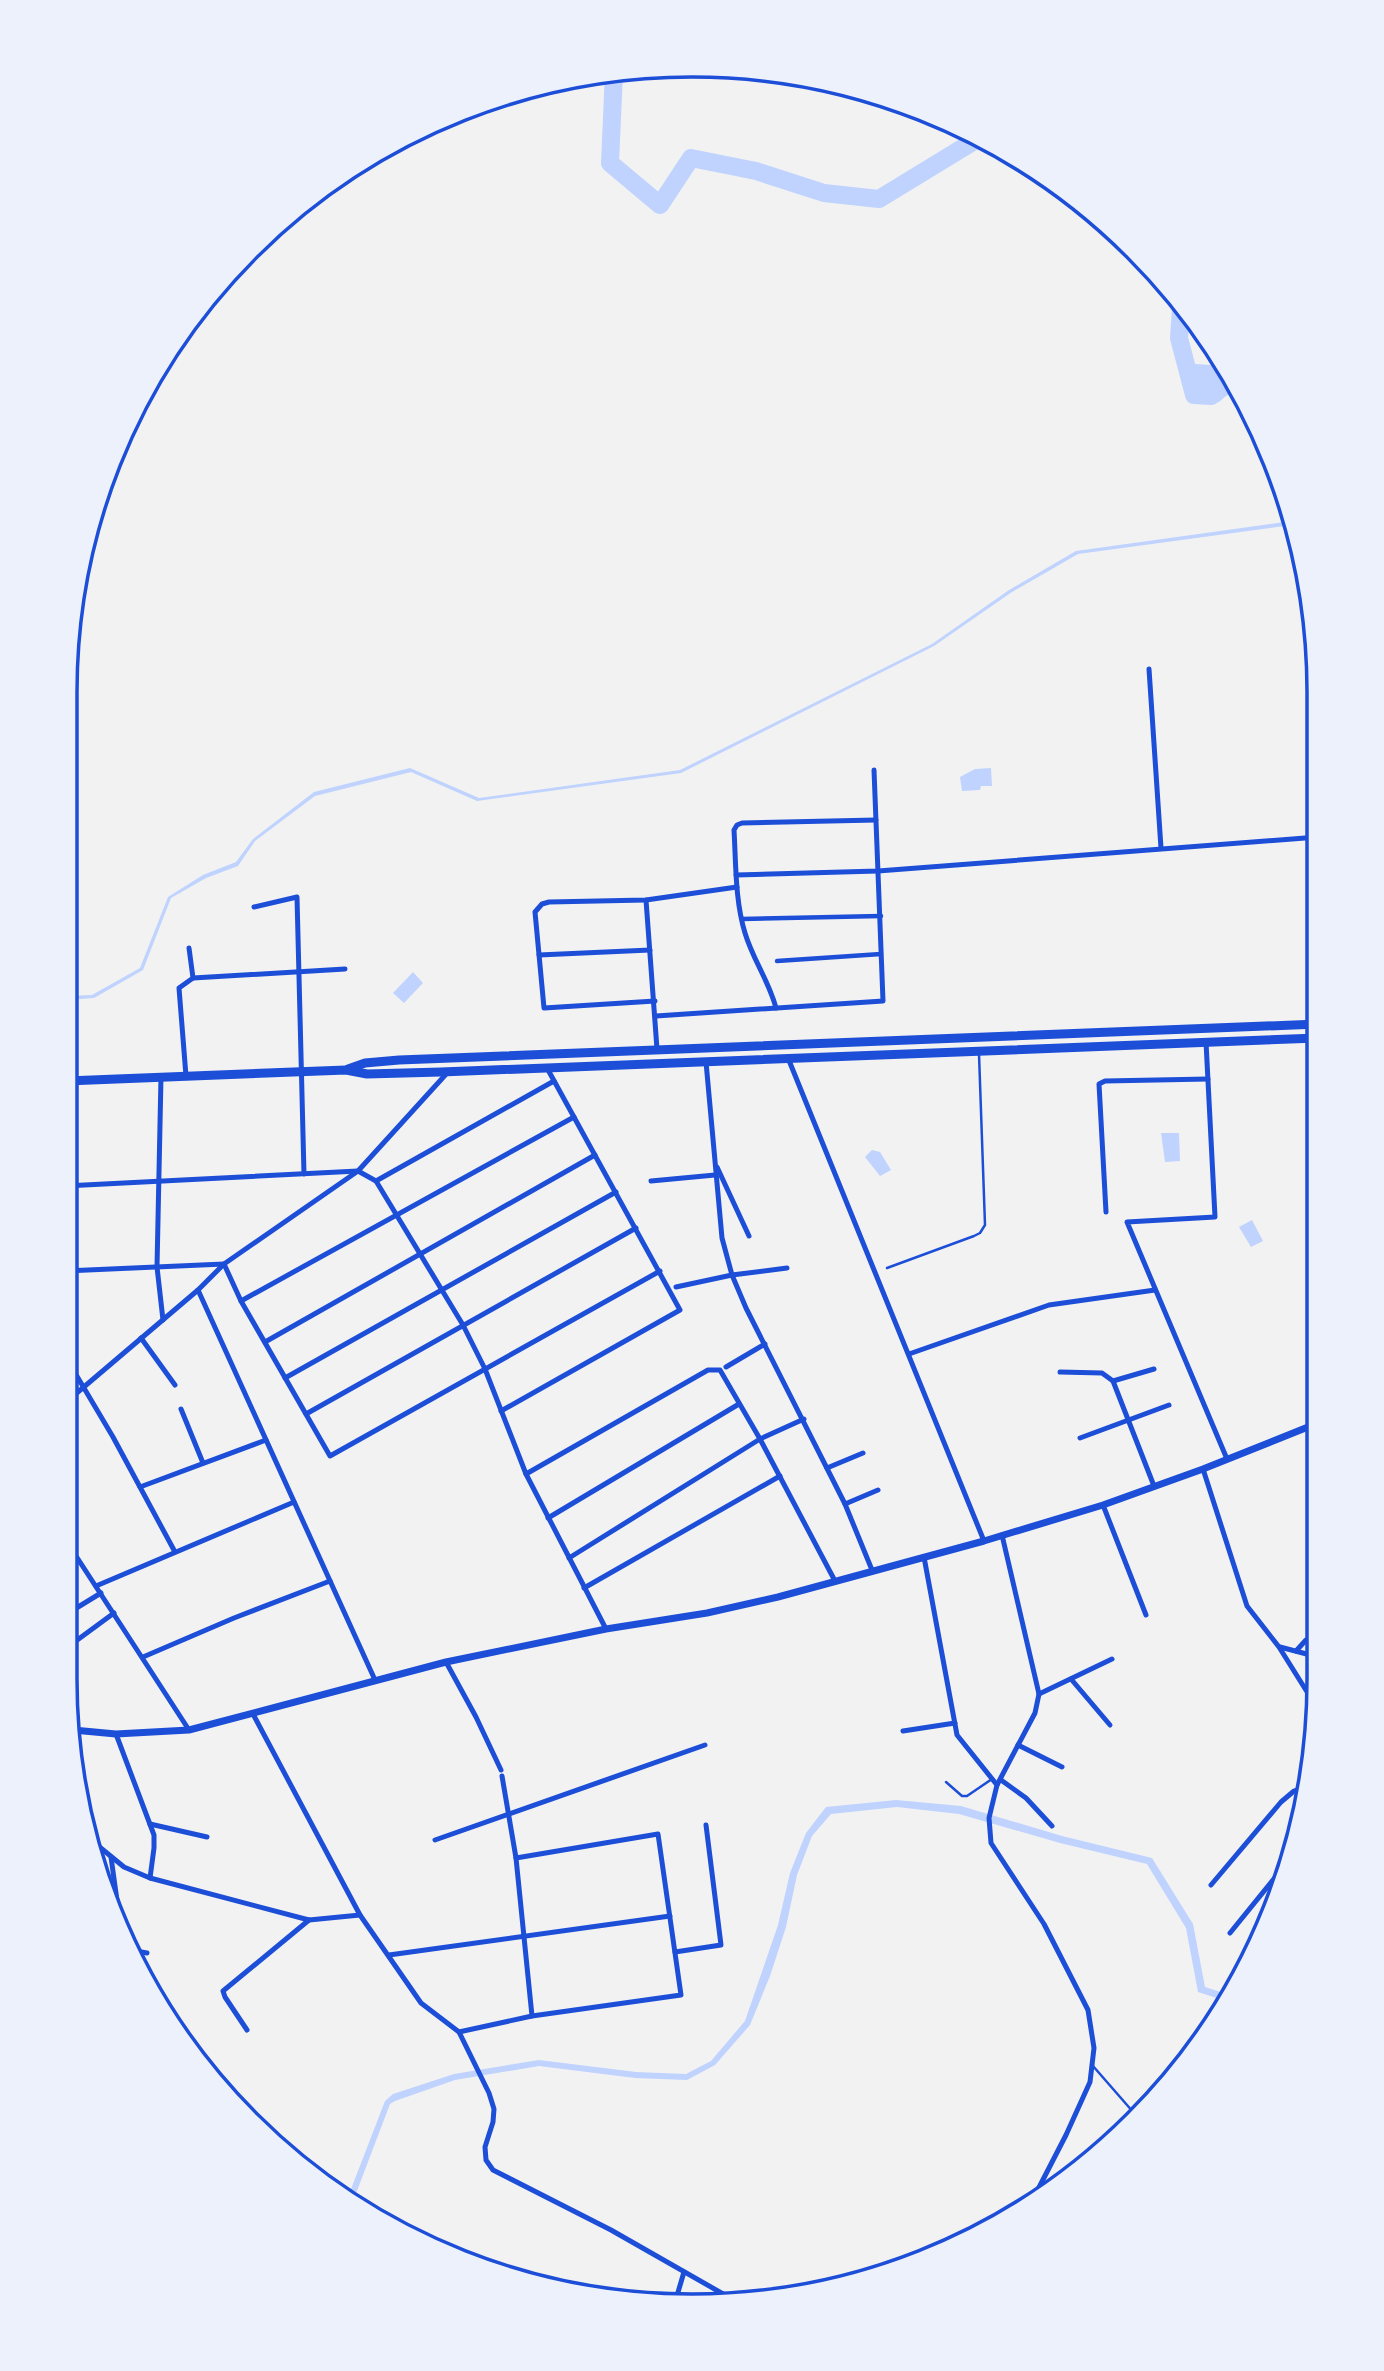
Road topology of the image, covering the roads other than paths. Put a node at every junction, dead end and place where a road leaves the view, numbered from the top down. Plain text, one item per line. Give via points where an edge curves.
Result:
1 (1149, 669) dead end
2 (874, 770) dead end
3 (876, 820) junction
4 (1307, 838) edge
5 (1161, 848) junction
6 (878, 870) junction
7 (736, 875) junction
8 (737, 887) junction
9 (646, 900) junction
10 (254, 906) dead end
11 (881, 916) junction
12 (742, 919) junction
13 (189, 948) dead end
14 (650, 950) junction
15 (881, 954) junction
16 (539, 955) junction
17 (777, 961) dead end
18 (345, 969) dead end
19 (300, 971) junction
20 (193, 978) junction
21 (654, 1001) junction
22 (776, 1008) junction
23 (656, 1016) junction
24 (1307, 1024) edge
25 (1307, 1038) edge
26 (1206, 1042) junction
27 (657, 1049) junction
28 (979, 1051) junction
29 (788, 1058) junction
30 (706, 1062) junction
31 (547, 1068) junction
32 (346, 1070) junction
33 (300, 1072) junction
34 (448, 1072) junction
35 (186, 1076) junction
36 (161, 1077) junction
37 (1208, 1079) junction
38 (77, 1081) edge
39 (554, 1081) junction
40 (574, 1117) junction
41 (595, 1155) junction
42 (715, 1165) junction
43 (358, 1171) junction
44 (304, 1174) junction
45 (715, 1175) junction
46 (376, 1181) junction
47 (651, 1181) dead end
48 (159, 1183) junction
49 (77, 1186) edge
50 (615, 1192) junction
51 (1106, 1212) dead end
52 (396, 1216) junction
53 (636, 1228) junction
54 (749, 1236) dead end
55 (419, 1255) junction
56 (224, 1264) junction
57 (157, 1267) junction
58 (787, 1268) dead end
59 (887, 1268) dead end
60 (77, 1270) edge
61 (660, 1271) junction
62 (732, 1275) junction
63 (676, 1287) dead end
64 (442, 1289) junction
65 (198, 1290) junction
66 (1155, 1290) junction
67 (241, 1301) junction
68 (163, 1320) junction
69 (463, 1325) junction
70 (141, 1338) junction
71 (265, 1342) junction
72 (765, 1344) junction
73 (909, 1354) junction
74 (726, 1367) dead end
75 (485, 1369) junction
76 (1154, 1369) dead end
77 (1060, 1372) dead end
78 (77, 1377) edge
79 (285, 1378) junction
80 (1113, 1381) junction
81 (175, 1385) dead end
82 (83, 1387) junction
83 (77, 1392) edge
84 (738, 1404) junction
85 (1169, 1405) dead end
86 (181, 1409) dead end
87 (501, 1411) junction
88 (306, 1414) junction
89 (804, 1419) junction
90 (1128, 1421) junction
91 (1307, 1427) edge
92 (1080, 1438) dead end
93 (760, 1439) junction
94 (266, 1440) junction
95 (863, 1453) dead end
96 (1227, 1459) junction
97 (203, 1463) junction
98 (827, 1468) junction
99 (1203, 1469) junction
100 (526, 1474) junction
101 (780, 1476) junction
102 (1154, 1486) junction
103 (140, 1487) junction
104 (878, 1490) dead end
105 (295, 1502) junction
106 (845, 1504) junction
107 (1103, 1505) junction
108 (548, 1518) junction
109 (1002, 1535) junction
110 (984, 1541) junction
111 (175, 1552) junction
112 (77, 1557) edge
113 (924, 1557) junction
114 (569, 1558) junction
115 (872, 1570) junction
116 (330, 1581) junction
117 (835, 1581) junction
118 (96, 1586) junction
119 (584, 1588) junction
120 (101, 1593) junction
121 (77, 1608) edge
122 (114, 1614) junction
123 (1146, 1615) dead end
124 (606, 1629) junction
125 (1307, 1639) edge
126 (77, 1640) edge
127 (1279, 1647) junction
128 (1296, 1651) junction
129 (1307, 1654) edge
130 (143, 1657) junction
131 (1112, 1659) dead end
132 (446, 1662) junction
133 (1071, 1678) junction
134 (375, 1680) junction
135 (1307, 1691) edge
136 (1039, 1694) junction
137 (253, 1714) junction
138 (954, 1723) junction
139 (1110, 1725) dead end
140 (189, 1730) junction
141 (79, 1731) edge
142 (903, 1731) dead end
143 (116, 1734) junction
144 (705, 1745) dead end
145 (1018, 1745) junction
146 (1062, 1767) dead end
147 (992, 1779) junction
148 (946, 1782) dead end
149 (999, 1783) junction
150 (1297, 1790) edge
151 (509, 1815) junction
152 (150, 1824) junction
153 (706, 1825) dead end
154 (1052, 1826) dead end
155 (207, 1837) dead end
156 (435, 1840) dead end
157 (101, 1849) edge
158 (111, 1857) junction
159 (516, 1858) junction
160 (150, 1878) junction
161 (1273, 1880) edge
162 (1211, 1885) dead end
163 (116, 1893) edge
164 (360, 1915) junction
165 (670, 1916) junction
166 (309, 1920) junction
167 (1230, 1933) dead end
168 (523, 1936) junction
169 (140, 1952) edge
170 (675, 1952) junction
171 (147, 1953) dead end
172 (389, 1955) junction
173 (532, 2016) junction
174 (247, 2030) dead end
175 (459, 2032) junction
176 (1093, 2066) junction
177 (1131, 2110) edge
178 (1040, 2186) edge
179 (684, 2272) junction
180 (721, 2293) edge
181 (678, 2294) edge

1 - 5 street
2 - 3 street
3 - 6 street
3 - 7 street via 742,823 734,830
4 - 5 street
5 - 6 street
6 - 7 street
6 - 11 street
7 - 8 street
8 - 9 street
8 - 12 street
9 - 14 street
9 - 16 street via 542,904 535,912
10 - 19 street via 297,897
11 - 12 street
11 - 15 street
12 - 22 street
13 - 20 street
14 - 16 street
14 - 21 street
15 - 17 street
15 - 22 street via 883,1001
16 - 21 street via 544,1008
18 - 19 street
19 - 20 street
19 - 33 street
20 - 35 street via 179,988
21 - 23 street
22 - 23 street
23 - 27 street
24 - 27 main road
25 - 26 main road
26 - 28 main road
26 - 37 street
27 - 32 main road via 398,1060
28 - 29 main road
28 - 59 lane via 985,1225 974,1236
29 - 30 main road
29 - 73 street
30 - 31 main road
30 - 42 street
31 - 34 main road
31 - 39 street
32 - 33 main road
32 - 34 main road via 367,1074
33 - 35 main road
33 - 44 street
34 - 43 street
35 - 36 main road
36 - 38 main road
36 - 48 street
37 - 51 street via 1099,1084
37 - 66 street via 1215,1217 1127,1222
39 - 40 street
39 - 46 street
40 - 41 street
40 - 52 street
41 - 50 street
41 - 55 street
42 - 45 street
42 - 54 street
43 - 44 street
43 - 46 street
43 - 56 street
44 - 48 street
45 - 47 street
45 - 62 street via 722,1238
46 - 52 street
48 - 49 street
48 - 57 street
50 - 53 street
50 - 64 street
52 - 55 street
52 - 67 street
53 - 61 street
53 - 69 street
55 - 64 street
55 - 71 street
56 - 57 street
56 - 65 street
56 - 67 street
57 - 60 street
57 - 68 street
58 - 62 street
61 - 75 street
61 - 87 street via 680,1310
62 - 63 street
62 - 72 street
64 - 69 street
64 - 79 street
65 - 68 street
65 - 94 street
66 - 73 street via 1049,1305
66 - 96 street
67 - 71 street
68 - 70 street
69 - 75 street
69 - 88 street
70 - 81 street
70 - 82 street
71 - 79 street
72 - 74 street
72 - 89 street
73 - 110 street
75 - 87 street
75 - 88 street via 330,1456
76 - 80 street
77 - 80 street via 1102,1373
78 - 82 street
79 - 88 street
80 - 90 street
82 - 83 street
82 - 103 street
84 - 93 street
84 - 100 street via 720,1370 708,1370
84 - 108 street
85 - 90 street
86 - 97 street
87 - 100 street
89 - 93 street
89 - 98 street
90 - 92 street
90 - 102 street
91 - 96 street
93 - 101 street
93 - 114 street
94 - 97 street
94 - 105 street
95 - 98 street
96 - 99 street
97 - 103 street
98 - 106 street
99 - 102 street
99 - 127 street via 1242,1596
100 - 108 street
101 - 117 street
101 - 119 street
102 - 107 street
103 - 111 street
104 - 106 street
105 - 111 street
105 - 116 street
106 - 115 street
107 - 109 street
107 - 123 street
108 - 114 street
109 - 110 street
109 - 136 street
110 - 113 street
111 - 118 street
112 - 118 street
113 - 115 street
113 - 138 street
114 - 119 street
115 - 117 street
116 - 130 street
116 - 134 street
117 - 124 street via 707,1613
118 - 120 street
119 - 124 street
120 - 121 street
120 - 122 street
122 - 126 street
122 - 130 street
124 - 132 street
125 - 128 street
127 - 128 street
127 - 135 street
128 - 129 street
130 - 140 street
131 - 133 street
132 - 134 street
132 - 151 street via 501,1773
133 - 136 street
133 - 139 street
134 - 137 street
136 - 145 street via 1035,1713
137 - 140 street
137 - 164 street
138 - 142 street
138 - 147 street via 957,1735
140 - 143 street
141 - 143 street
143 - 152 street
144 - 151 street
145 - 146 street
145 - 149 street
147 - 148 lane via 967,1796
147 - 149 street
149 - 154 street via 1026,1798
149 - 176 street via 989,1818 991,1843 1044,1924 1088,2010
150 - 162 street via 1280,1802
151 - 156 street
151 - 159 street
152 - 155 street
152 - 160 street via 154,1848
153 - 170 street via 720,1945
157 - 158 street
158 - 160 street
158 - 163 street
159 - 165 street via 658,1834
159 - 168 street
160 - 166 street
161 - 167 street
164 - 166 street
164 - 172 street
165 - 168 street
165 - 170 street
166 - 174 street via 223,1992
168 - 172 street
168 - 173 street
169 - 171 street
170 - 173 street via 681,1995
172 - 175 street via 421,2003
173 - 175 street
175 - 179 street via 494,2109 485,2147 493,2170
176 - 177 lane
176 - 178 street via 1090,2082
179 - 180 street
179 - 181 street

